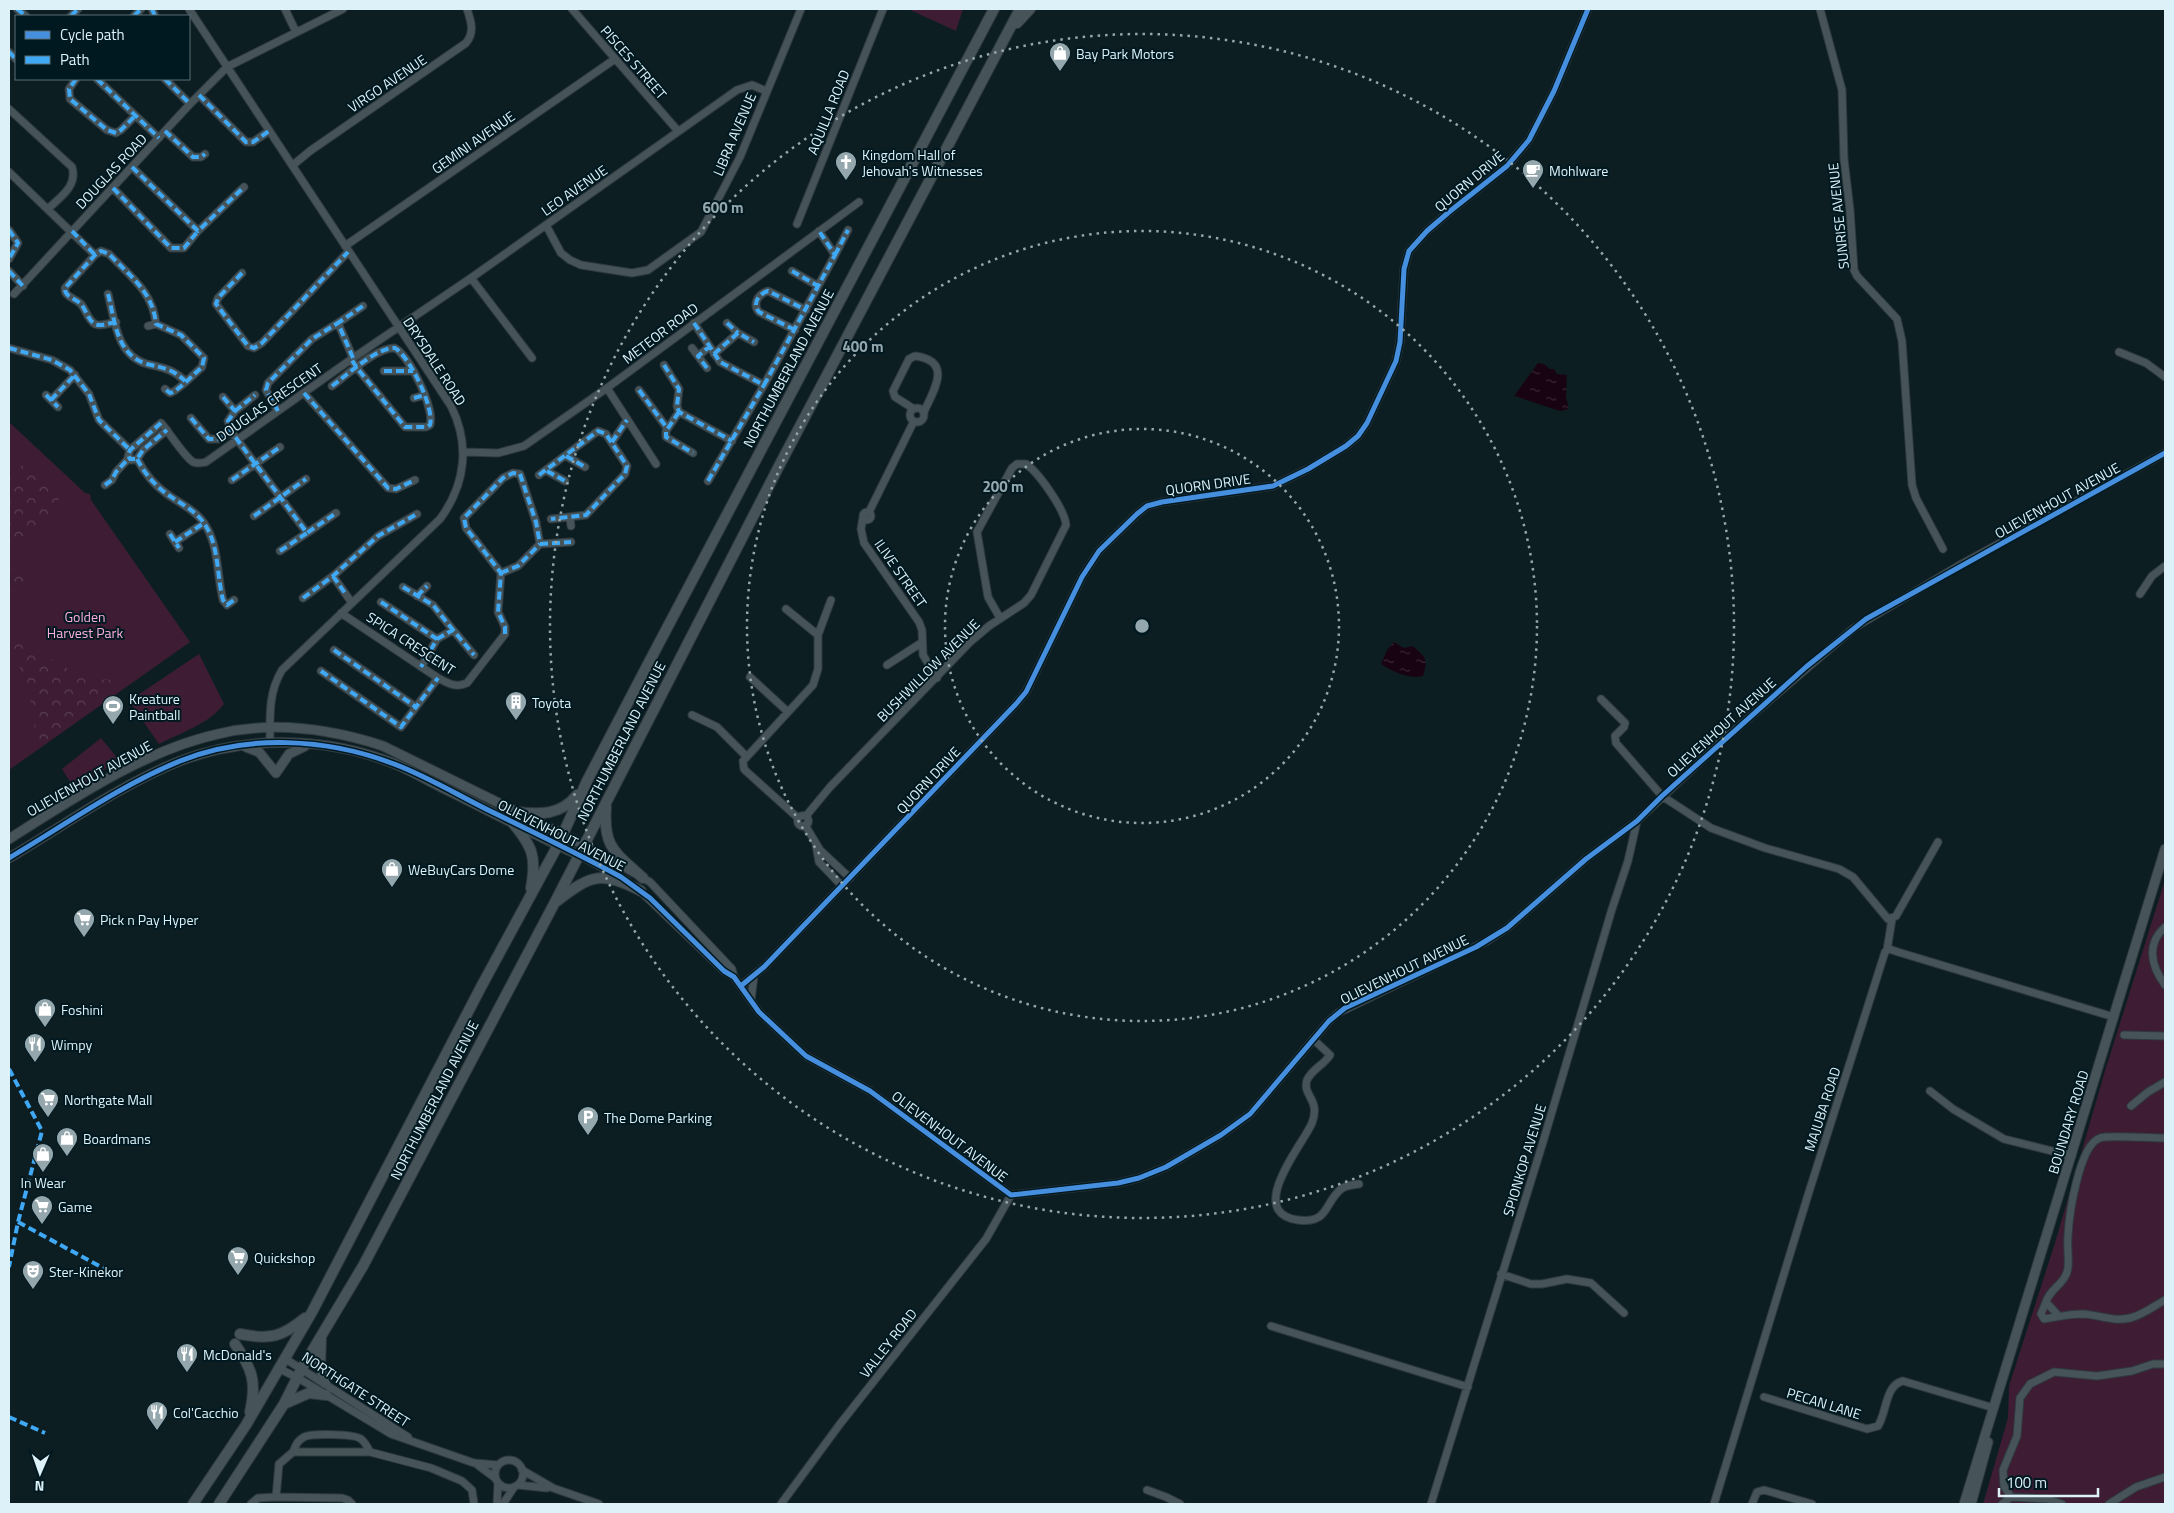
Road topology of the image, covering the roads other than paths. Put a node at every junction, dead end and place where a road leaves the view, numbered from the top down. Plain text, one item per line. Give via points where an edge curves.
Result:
1 (189, 9) edge
2 (285, 9) edge
3 (343, 9) edge
4 (467, 9) edge
5 (572, 9) edge
6 (802, 9) edge
7 (883, 9) edge
8 (1020, 9) edge
9 (1030, 9) edge
10 (1588, 9) edge
11 (1820, 9) edge
12 (993, 10) edge
13 (296, 32) junction
14 (1009, 32) junction
15 (615, 58) junction
16 (227, 67) junction
17 (75, 80) edge
18 (98, 80) edge
19 (168, 80) edge
20 (766, 91) junction
21 (199, 95) junction
22 (190, 104) junction
23 (9, 109) edge
24 (135, 116) junction
25 (165, 131) junction
26 (269, 131) junction
27 (678, 131) junction
28 (159, 138) junction
29 (205, 154) dead end
30 (293, 165) junction
31 (132, 167) junction
32 (9, 172) edge
33 (244, 187) dead end
34 (113, 188) junction
35 (859, 202) dead end
36 (48, 209) junction
37 (797, 224) dead end
38 (546, 225) junction
39 (9, 230) edge
40 (848, 230) dead end
41 (72, 231) junction
42 (198, 231) junction
43 (820, 231) junction
44 (347, 249) junction
45 (95, 254) junction
46 (834, 255) junction
47 (9, 259) edge
48 (9, 271) edge
49 (792, 271) dead end
50 (242, 273) dead end
51 (471, 278) junction
52 (22, 286) junction
53 (818, 286) junction
54 (14, 294) dead end
55 (108, 294) dead end
56 (363, 306) dead end
57 (806, 310) junction
58 (116, 322) junction
59 (338, 323) junction
60 (694, 323) junction
61 (727, 323) dead end
62 (398, 326) junction
63 (795, 330) junction
64 (738, 333) junction
65 (754, 342) dead end
66 (709, 347) junction
67 (9, 348) edge
68 (692, 348) dead end
69 (2119, 352) dead end
70 (714, 354) junction
71 (698, 356) junction
72 (352, 358) junction
73 (532, 358) dead end
74 (664, 365) dead end
75 (357, 368) junction
76 (706, 368) dead end
77 (384, 371) dead end
78 (413, 371) junction
79 (75, 375) junction
80 (2165, 378) edge
81 (185, 381) junction
82 (764, 385) junction
83 (332, 386) dead end
84 (607, 388) junction
85 (165, 389) dead end
86 (639, 390) dead end
87 (304, 393) junction
88 (425, 395) junction
89 (223, 396) dead end
90 (255, 396) dead end
91 (414, 398) dead end
92 (58, 407) dead end
93 (914, 409) junction
94 (235, 411) junction
95 (278, 411) junction
96 (679, 412) junction
97 (924, 412) junction
98 (191, 418) dead end
99 (627, 420) junction
100 (914, 421) junction
101 (395, 427) dead end
102 (405, 427) junction
103 (667, 428) junction
104 (167, 430) junction
105 (231, 431) junction
106 (238, 439) junction
107 (732, 441) junction
108 (612, 442) junction
109 (280, 447) dead end
110 (130, 450) junction
111 (464, 452) junction
112 (693, 453) dead end
113 (2165, 453) edge
114 (566, 456) junction
115 (129, 458) junction
116 (137, 459) junction
117 (256, 464) junction
118 (656, 464) dead end
119 (585, 467) dead end
120 (547, 471) junction
121 (539, 475) dead end
122 (306, 478) dead end
123 (232, 480) dead end
124 (415, 480) dead end
125 (565, 481) dead end
126 (708, 481) dead end
127 (105, 485) dead end
128 (280, 496) junction
129 (336, 513) dead end
130 (417, 514) dead end
131 (254, 516) dead end
132 (551, 519) dead end
133 (204, 523) junction
134 (307, 533) junction
135 (170, 534) dead end
136 (571, 542) dead end
137 (540, 544) junction
138 (1943, 549) dead end
139 (280, 551) dead end
140 (2165, 566) edge
141 (501, 573) junction
142 (333, 576) junction
143 (427, 586) dead end
144 (403, 587) dead end
145 (2140, 594) dead end
146 (417, 596) junction
147 (304, 598) dead end
148 (234, 600) dead end
149 (831, 600) dead end
150 (381, 602) dead end
151 (352, 603) junction
152 (786, 609) dead end
153 (341, 613) junction
154 (1000, 618) junction
155 (453, 630) junction
156 (818, 635) junction
157 (437, 639) junction
158 (921, 643) junction
159 (334, 650) dead end
160 (474, 655) dead end
161 (887, 665) dead end
162 (421, 667) junction
163 (321, 671) dead end
164 (750, 677) dead end
165 (438, 678) junction
166 (937, 678) junction
167 (1601, 699) dead end
168 (416, 707) junction
169 (788, 712) junction
170 (692, 715) dead end
171 (270, 728) junction
172 (270, 743) junction
173 (309, 744) junction
174 (241, 747) junction
175 (746, 756) junction
176 (587, 781) junction
177 (1662, 796) junction
178 (607, 801) junction
179 (517, 812) junction
180 (802, 817) junction
181 (1636, 821) junction
182 (512, 822) junction
183 (563, 835) junction
184 (9, 839) edge
185 (1938, 842) dead end
186 (816, 844) junction
187 (558, 845) junction
188 (584, 845) junction
189 (2165, 850) edge
190 (579, 855) junction
191 (9, 858) edge
192 (643, 878) junction
193 (850, 878) junction
194 (842, 886) junction
195 (641, 891) junction
196 (530, 896) junction
197 (554, 904) junction
198 (1892, 919) junction
199 (2165, 927) edge
200 (1887, 950) junction
201 (2165, 970) edge
202 (2157, 973) junction
203 (754, 976) junction
204 (734, 977) junction
205 (742, 985) junction
206 (2165, 985) edge
207 (751, 1000) junction
208 (2114, 1017) junction
209 (2124, 1035) dead end
210 (2165, 1036) edge
211 (1314, 1039) junction
212 (2165, 1082) edge
213 (1930, 1091) dead end
214 (2131, 1106) dead end
215 (2165, 1138) edge
216 (2072, 1156) junction
217 (1359, 1184) dead end
218 (1011, 1195) junction
219 (1501, 1274) junction
220 (2165, 1300) edge
221 (2046, 1302) junction
222 (312, 1312) junction
223 (1624, 1313) dead end
224 (2058, 1315) junction
225 (1271, 1326) dead end
226 (321, 1336) junction
227 (284, 1358) junction
228 (2165, 1364) edge
229 (278, 1368) junction
230 (300, 1373) junction
231 (325, 1383) junction
232 (1468, 1387) junction
233 (326, 1395) junction
234 (1764, 1397) dead end
235 (284, 1404) junction
236 (1995, 1405) junction
237 (246, 1425) junction
238 (415, 1442) junction
239 (293, 1452) junction
240 (370, 1452) junction
241 (474, 1463) junction
242 (498, 1465) junction
243 (522, 1470) junction
244 (2165, 1477) edge
245 (497, 1480) junction
246 (516, 1486) junction
247 (553, 1488) junction
248 (1147, 1490) dead end
249 (276, 1497) junction
250 (2011, 1497) junction
251 (194, 1504) edge
252 (219, 1504) edge
253 (251, 1504) edge
254 (352, 1504) edge
255 (474, 1504) edge
256 (497, 1504) edge
257 (504, 1504) edge
258 (599, 1504) edge
259 (781, 1504) edge
260 (1180, 1504) edge
261 (1431, 1504) edge
262 (1714, 1504) edge
263 (1752, 1504) edge
264 (1809, 1504) edge
265 (1964, 1504) edge
266 (1970, 1504) edge
267 (2002, 1504) edge
268 (2062, 1504) edge
269 (2109, 1504) edge

1 - 16 street, DRYSDALE ROAD
2 - 13 street
3 - 13 street, DOUGLAS ROAD
4 - 30 street, VIRGO AVENUE via 472,34 466,42
5 - 15 street, PISCES STREET
6 - 20 street, LIBRA AVENUE
7 - 37 street, AQUILLA ROAD
8 - 14 main road, NORTHUMBERLAND AVENUE
9 - 14 main road
10 - 193 street, QUORN DRIVE via 1554,91 1529,140 1507,166 1426,231 1409,251 1404,269 1396,361 1367,423 1354,441 1274,486 1162,502 1147,506 1137,514 1110,538 1090,564 1026,692
11 - 138 street, SUNRISE AVENUE via 1842,90 1852,265 1857,276 1900,325 1912,485
12 - 176 main road, NORTHUMBERLAND AVENUE
13 - 16 street, DOUGLAS ROAD
14 - 178 main road, NORTHUMBERLAND AVENUE via 770,483
15 - 27 street, PISCES STREET
15 - 44 street, GEMINI AVENUE
16 - 21 street, DOUGLAS ROAD
16 - 26 street, DRYSDALE ROAD
17 - 24 street via 69,88 70,99 106,130 116,133
18 - 24 street
19 - 22 street
20 - 27 street, LEO AVENUE via 752,85 745,86
20 - 38 street, LIBRA AVENUE via 740,157 702,232 648,270 632,273 581,265 562,253
21 - 22 street, DOUGLAS ROAD
21 - 26 street via 246,142 253,142
22 - 25 street, DOUGLAS ROAD
23 - 36 street via 72,167 73,182
24 - 28 street
25 - 28 street, DOUGLAS ROAD
25 - 29 street via 193,157
26 - 30 street, DRYSDALE ROAD
27 - 38 street, LEO AVENUE
28 - 31 street, DOUGLAS ROAD
30 - 44 street, DRYSDALE ROAD
31 - 34 street, DOUGLAS ROAD
31 - 42 street
32 - 36 street
33 - 42 street
34 - 41 street, DOUGLAS ROAD
34 - 42 street via 171,248 184,248
35 - 43 street, METEOR ROAD
36 - 41 street
38 - 51 street, LEO AVENUE
39 - 47 street via 18,243
40 - 46 street
41 - 45 street
41 - 52 street, DOUGLAS ROAD
43 - 46 street
43 - 60 street, METEOR ROAD
44 - 50 street, GEMINI AVENUE via 254,348 248,346 216,304
44 - 62 street, DRYSDALE ROAD
45 - 58 street via 64,291 80,303 94,323
45 - 81 street via 101,251 109,254 148,295 152,303 152,325 181,335 204,358 202,367
46 - 53 street
48 - 52 street
49 - 53 street
51 - 62 street, LEO AVENUE
51 - 73 street
52 - 54 street, DOUGLAS ROAD
53 - 57 street
55 - 58 street
56 - 59 street
57 - 63 street
57 - 63 street via 768,291 759,296 756,302 759,312
58 - 81 street via 126,350 144,363 171,370
59 - 72 street
59 - 95 street via 312,338 268,383 266,390
60 - 66 street
60 - 84 street, METEOR ROAD
61 - 64 street
62 - 72 street, DOUGLAS CRESCENT
62 - 111 street, DRYSDALE ROAD via 451,406 461,432
63 - 82 street
64 - 65 street
64 - 70 street
66 - 70 street
66 - 71 street
67 - 79 street via 52,360
68 - 71 street
69 - 80 street via 2146,364
70 - 82 street via 720,362
71 - 76 street
72 - 75 street
72 - 87 street, DOUGLAS CRESCENT
74 - 96 street via 679,389
75 - 78 street via 390,348 398,349
75 - 83 street
75 - 102 street
77 - 78 street
78 - 88 street
79 - 92 street via 49,398
79 - 110 street via 89,394 99,420
81 - 85 street via 176,392 170,393
82 - 107 street
84 - 99 street
84 - 111 street, METEOR ROAD via 517,448 498,453
86 - 103 street
87 - 95 street, DOUGLAS CRESCENT
87 - 124 street via 388,488 396,490
88 - 91 street
88 - 102 street via 431,424 426,428
89 - 94 street
90 - 94 street
93 - 97 street
93 - 97 street via 895,397 893,391 909,359 915,356 931,362 939,375
93 - 100 street via 910,416
94 - 105 street via 228,421
95 - 106 street, DOUGLAS CRESCENT
96 - 103 street
96 - 107 street
97 - 100 street via 922,420
98 - 105 street via 209,439 220,439
99 - 108 street
99 - 118 street
100 - 158 street, ILIVE STREET via 861,529 862,538 919,622
101 - 102 street
103 - 112 street via 668,439
104 - 106 street, DOUGLAS CRESCENT via 197,463 206,462
104 - 110 street, DOUGLAS CRESCENT via 161,423
104 - 116 street
105 - 106 street
106 - 117 street
107 - 126 street
108 - 114 street via 604,433 598,432
108 - 132 street via 627,466 625,474 586,515 571,522
109 - 117 street
110 - 115 street
111 - 151 street, DRYSDALE ROAD via 461,473 446,511
113 - 177 street, OLIEVENHOUT AVENUE via 1859,624
114 - 119 street
114 - 120 street
115 - 116 street
115 - 127 street
116 - 133 street via 158,487 186,505
117 - 123 street
117 - 128 street
120 - 121 street
120 - 125 street
122 - 128 street
128 - 131 street
128 - 134 street
129 - 134 street
130 - 142 street via 378,536
133 - 135 street via 177,545
133 - 148 street via 210,534 225,607
134 - 139 street
136 - 137 street
137 - 141 street via 518,566
137 - 141 street via 523,478 516,473 508,474 466,515 464,521
140 - 145 street via 2152,576
141 - 165 street, SPICA CRESCENT via 498,612 505,634 467,683 455,686
142 - 147 street
142 - 151 street
143 - 146 street
144 - 146 street
146 - 155 street via 438,609
149 - 156 street
150 - 157 street
151 - 153 street, DRYSDALE ROAD
152 - 156 street
153 - 162 street, SPICA CRESCENT
153 - 171 street, DRYSDALE ROAD via 282,670 274,682
154 - 154 street, BUSHWILLOW AVENUE via 1031,595 1066,525 1062,511 1026,464 1012,468 977,532 988,597
154 - 166 street, BUSHWILLOW AVENUE via 974,639
155 - 157 street
155 - 160 street
156 - 169 street via 815,678 809,691
157 - 162 street
158 - 161 street
158 - 166 street, ILIVE STREET via 923,655
159 - 168 street
162 - 165 street, SPICA CRESCENT
163 - 168 street via 401,728
164 - 169 street
165 - 168 street
166 - 180 street, BUSHWILLOW AVENUE
167 - 177 street via 1625,723 1616,734 1615,741
169 - 175 street
170 - 175 street via 722,731
171 - 172 street, DRYSDALE ROAD
171 - 179 street, OLIEVENHOUT AVENUE via 324,731 383,746
171 - 184 street, OLIEVENHOUT AVENUE via 219,733 177,746 133,766
172 - 173 street, OLIEVENHOUT AVENUE
172 - 174 street, OLIEVENHOUT AVENUE
173 - 174 street via 289,754 276,773 259,752
173 - 182 street, OLIEVENHOUT AVENUE via 348,749 395,764
174 - 191 street, OLIEVENHOUT AVENUE via 182,760 142,778
175 - 180 street via 743,765 747,772
176 - 179 main road via 572,801 556,812
176 - 183 main road, NORTHUMBERLAND AVENUE
177 - 181 street, OLIEVENHOUT AVENUE
177 - 198 street via 1720,833 1846,873 1864,889 1886,918
178 - 188 main road, NORTHUMBERLAND AVENUE
178 - 192 main road via 605,823 609,843 616,855
179 - 183 street, OLIEVENHOUT AVENUE
180 - 186 street via 799,824 805,825
181 - 211 street, OLIEVENHOUT AVENUE via 1586,859 1499,935 1345,1008
181 - 219 street, SPIONKOP AVENUE via 1628,861
182 - 187 street, OLIEVENHOUT AVENUE
182 - 196 main road via 528,842 534,858
183 - 187 main road, NORTHUMBERLAND AVENUE
183 - 188 street, OLIEVENHOUT AVENUE
185 - 198 street
186 - 193 street
186 - 194 street via 819,862
187 - 190 street, OLIEVENHOUT AVENUE
187 - 196 main road, NORTHUMBERLAND AVENUE
188 - 190 main road, NORTHUMBERLAND AVENUE
188 - 192 street, OLIEVENHOUT AVENUE
189 - 208 street, BOUNDARY ROAD
190 - 195 street, OLIEVENHOUT AVENUE
190 - 197 main road, NORTHUMBERLAND AVENUE
192 - 204 street, OLIEVENHOUT AVENUE via 664,895 732,969
193 - 194 street, QUORN DRIVE
194 - 203 street, QUORN DRIVE
195 - 197 main road via 621,881 597,878 576,886
195 - 204 street, OLIEVENHOUT AVENUE
196 - 222 main road, NORTHUMBERLAND AVENUE
197 - 226 main road, NORTHUMBERLAND AVENUE via 363,1266
198 - 200 street, MAJUBA ROAD
199 - 202 street via 2158,933 2153,946
200 - 208 street
200 - 262 street, MAJUBA ROAD
201 - 202 street
202 - 206 street
203 - 205 street, QUORN DRIVE
203 - 207 street
204 - 205 street, OLIEVENHOUT AVENUE
205 - 207 street, OLIEVENHOUT AVENUE
207 - 218 street, OLIEVENHOUT AVENUE via 768,1022 806,1056 870,1091
208 - 216 street, BOUNDARY ROAD
209 - 210 street
211 - 217 street via 1330,1055 1307,1081 1306,1090 1315,1104 1314,1118 1280,1177 1276,1204 1282,1213 1294,1219 1312,1219 1326,1212 1343,1188
211 - 218 street, OLIEVENHOUT AVENUE via 1246,1118 1166,1167 1118,1183
212 - 214 street
213 - 216 street via 2004,1139
215 - 221 street via 2102,1137 2088,1147 2071,1211 2067,1272
216 - 236 street, BOUNDARY ROAD
218 - 259 street, VALLEY ROAD via 986,1239
219 - 223 street via 1531,1284 1567,1279 1591,1282
219 - 232 street, SPIONKOP AVENUE
220 - 224 street via 2128,1319
221 - 224 street
221 - 224 street via 2041,1317 2046,1319
222 - 227 main road, NORTHUMBERLAND AVENUE
222 - 237 main road via 278,1336 238,1339 254,1384
225 - 232 street
226 - 230 main road, NORTHUMBERLAND AVENUE
226 - 231 main road via 320,1365
227 - 229 main road, NORTHUMBERLAND AVENUE
227 - 230 street, NORTHGATE STREET
228 - 250 street via 2156,1363 2132,1371 2097,1376 2054,1372 2030,1384 2020,1398 2017,1436 2003,1470 2004,1486
229 - 230 street, NORTHGATE STREET
229 - 237 main road, NORTHUMBERLAND AVENUE
230 - 231 street, NORTHGATE STREET
230 - 233 street, NORTHGATE STREET
230 - 235 main road, NORTHUMBERLAND AVENUE
231 - 238 street, NORTHGATE STREET
232 - 261 street, SPIONKOP AVENUE
233 - 235 main road via 309,1393
233 - 238 street, NORTHGATE STREET via 384,1430
234 - 236 street, PECAN LANE via 1867,1429 1878,1426 1891,1389 1903,1380
235 - 252 main road, NORTHUMBERLAND AVENUE
236 - 265 street, BOUNDARY ROAD
236 - 266 street, BOUNDARY ROAD
237 - 251 main road, NORTHUMBERLAND AVENUE
238 - 241 street, NORTHGATE STREET
239 - 240 street
239 - 240 street via 298,1441 306,1435 346,1435 363,1440
239 - 249 street via 279,1464
240 - 255 street via 431,1468 462,1481 472,1490
241 - 242 street, NORTHGATE STREET
241 - 245 street, NORTHGATE STREET
242 - 243 street via 511,1460
242 - 245 street
243 - 246 street via 523,1477
243 - 247 street
244 - 269 street via 2136,1487
245 - 246 street via 504,1488
245 - 256 street
246 - 247 street
246 - 257 street
247 - 258 street
248 - 260 street
249 - 253 street via 258,1498
249 - 254 street via 342,1498
250 - 267 street
250 - 268 street via 2047,1499
263 - 264 street via 1757,1492 1764,1490

